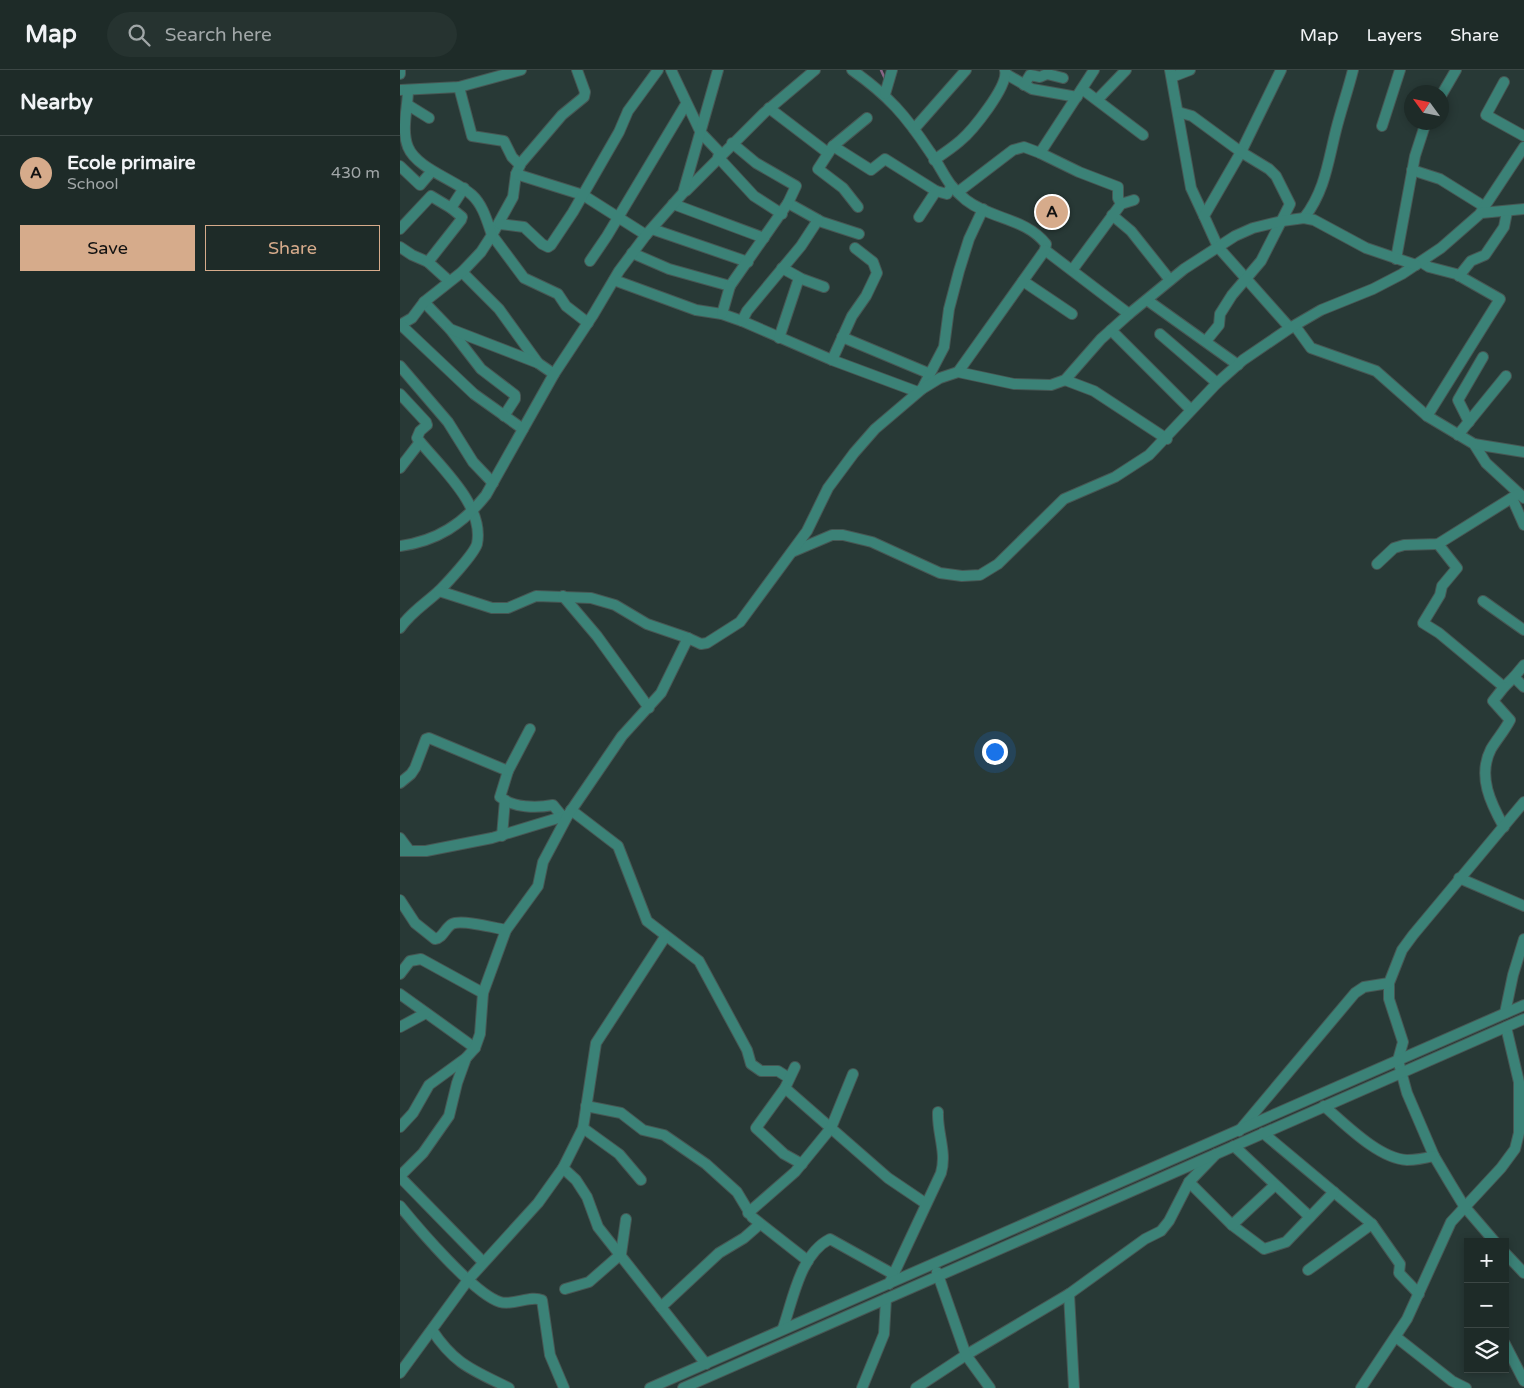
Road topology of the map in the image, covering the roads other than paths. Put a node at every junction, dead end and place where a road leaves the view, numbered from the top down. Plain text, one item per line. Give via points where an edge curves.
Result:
1 (400, 70) edge
2 (520, 70) edge
3 (577, 70) edge
4 (658, 70) edge
5 (671, 70) edge
6 (718, 70) edge
7 (815, 70) edge
8 (852, 70) edge
9 (892, 70) edge
10 (966, 70) edge
11 (1094, 70) edge
12 (1126, 70) edge
13 (1190, 70) edge
14 (1280, 70) edge
15 (1353, 70) edge
16 (1400, 70) edge
17 (1456, 70) edge
18 (1006, 72) edge
19 (498, 73) edge
20 (400, 74) edge
21 (1171, 74) edge
22 (1063, 78) dead end
23 (1504, 82) dead end
24 (1024, 85) junction
25 (1447, 85) edge
26 (459, 87) junction
27 (402, 88) edge
28 (1079, 93) junction
29 (885, 94) junction
30 (1098, 99) junction
31 (686, 104) junction
32 (408, 105) junction
33 (769, 108) junction
34 (1178, 112) junction
35 (429, 118) dead end
36 (867, 118) dead end
37 (1382, 126) dead end
38 (914, 129) junction
39 (1424, 130) edge
40 (701, 133) junction
41 (1143, 135) dead end
42 (1524, 136) edge
43 (732, 143) junction
44 (1524, 147) edge
45 (830, 150) junction
46 (1240, 152) junction
47 (1040, 153) junction
48 (720, 156) junction
49 (934, 160) junction
50 (400, 166) edge
51 (518, 170) junction
52 (1412, 170) junction
53 (432, 171) junction
54 (464, 188) junction
55 (955, 189) junction
56 (936, 191) junction
57 (683, 193) junction
58 (583, 195) junction
59 (1134, 200) dead end
60 (788, 203) junction
61 (673, 204) junction
62 (1121, 204) junction
63 (858, 206) dead end
64 (451, 208) junction
65 (983, 209) junction
66 (1524, 209) edge
67 (1483, 210) junction
68 (1507, 212) junction
69 (782, 214) junction
70 (1112, 215) junction
71 (619, 216) junction
72 (1204, 216) junction
73 (919, 217) dead end
74 (1304, 218) junction
75 (818, 220) junction
76 (1282, 221) junction
77 (500, 224) junction
78 (400, 229) edge
79 (649, 232) junction
80 (859, 234) dead end
81 (492, 235) junction
82 (764, 238) junction
83 (400, 247) edge
84 (1218, 247) junction
85 (855, 248) dead end
86 (1046, 250) junction
87 (632, 253) junction
88 (1396, 259) junction
89 (590, 261) dead end
90 (428, 262) junction
91 (748, 262) junction
92 (1419, 264) junction
93 (782, 268) junction
94 (1073, 269) junction
95 (462, 272) junction
96 (1459, 276) junction
97 (1246, 277) junction
98 (799, 278) junction
99 (614, 280) junction
100 (1170, 280) junction
101 (449, 281) junction
102 (1023, 281) junction
103 (730, 286) junction
104 (824, 287) dead end
105 (1148, 300) junction
106 (424, 302) junction
107 (722, 314) junction
108 (1072, 314) dead end
109 (1129, 314) junction
110 (742, 321) junction
111 (588, 323) junction
112 (400, 325) edge
113 (1292, 327) junction
114 (450, 329) junction
115 (1111, 330) junction
116 (1160, 334) dead end
117 (842, 337) junction
118 (779, 338) junction
119 (1206, 341) junction
120 (1484, 357) dead end
121 (832, 360) junction
122 (538, 363) junction
123 (1238, 365) junction
124 (400, 366) edge
125 (958, 372) junction
126 (928, 373) junction
127 (554, 374) junction
128 (1506, 376) dead end
129 (1065, 380) junction
130 (1217, 383) junction
131 (920, 390) junction
132 (400, 394) edge
133 (1191, 410) junction
134 (504, 416) junction
135 (1427, 416) junction
136 (1469, 422) junction
137 (523, 429) junction
138 (1458, 435) junction
139 (1167, 438) junction
140 (420, 442) junction
141 (1474, 444) junction
142 (1524, 452) edge
143 (400, 468) edge
144 (493, 483) junction
145 (1518, 497) edge
146 (474, 510) junction
147 (1524, 525) edge
148 (1438, 544) junction
149 (400, 546) edge
150 (789, 554) junction
151 (1377, 564) dead end
152 (439, 591) junction
153 (563, 596) junction
154 (1484, 600) dead end
155 (404, 613) edge
156 (400, 628) edge
157 (1524, 630) edge
158 (688, 638) junction
159 (1524, 665) edge
160 (1514, 677) junction
161 (1504, 687) junction
162 (1524, 687) edge
163 (649, 708) junction
164 (530, 729) dead end
165 (508, 771) junction
166 (400, 782) edge
167 (505, 800) junction
168 (1524, 802) edge
169 (567, 814) junction
170 (1504, 827) junction
171 (502, 836) junction
172 (400, 838) edge
173 (404, 851) edge
174 (1459, 878) junction
175 (400, 900) edge
176 (1524, 906) edge
177 (506, 930) junction
178 (665, 937) junction
179 (1524, 939) edge
180 (400, 974) edge
181 (1389, 983) junction
182 (483, 993) junction
183 (400, 994) edge
184 (1524, 1005) edge
185 (426, 1013) junction
186 (1506, 1013) junction
187 (1524, 1019) edge
188 (401, 1025) edge
189 (1506, 1026) junction
190 (475, 1048) junction
191 (466, 1058) junction
192 (1398, 1060) junction
193 (795, 1067) dead end
194 (1401, 1073) junction
195 (853, 1074) dead end
196 (1522, 1082) edge
197 (787, 1083) junction
198 (586, 1106) junction
199 (1324, 1106) junction
200 (938, 1112) dead end
201 (400, 1127) edge
202 (583, 1128) junction
203 (831, 1128) junction
204 (1238, 1132) junction
205 (1263, 1133) junction
206 (1234, 1146) junction
207 (1217, 1154) junction
208 (1512, 1155) junction
209 (1434, 1156) junction
210 (1524, 1156) edge
211 (802, 1164) junction
212 (563, 1168) junction
213 (400, 1177) edge
214 (641, 1180) dead end
215 (1189, 1182) junction
216 (1275, 1185) junction
217 (1334, 1192) junction
218 (925, 1203) junction
219 (400, 1206) edge
220 (1464, 1206) junction
221 (748, 1213) junction
222 (1310, 1217) junction
223 (626, 1219) dead end
224 (760, 1224) junction
225 (1372, 1224) junction
226 (1232, 1225) junction
227 (1491, 1238) edge
228 (621, 1254) junction
229 (1509, 1257) edge
230 (808, 1261) junction
231 (483, 1262) junction
232 (934, 1264) junction
233 (1308, 1270) dead end
234 (1524, 1273) edge
235 (939, 1278) junction
236 (891, 1279) junction
237 (468, 1280) junction
238 (565, 1289) dead end
239 (1069, 1294) junction
240 (1419, 1294) junction
241 (886, 1299) junction
242 (662, 1307) junction
243 (783, 1328) junction
244 (432, 1330) junction
245 (1396, 1337) junction
246 (1509, 1352) edge
247 (966, 1355) junction
248 (706, 1364) junction
249 (400, 1373) edge
250 (1524, 1380) edge
251 (509, 1388) edge
252 (564, 1388) edge
253 (650, 1388) edge
254 (683, 1388) edge
255 (862, 1388) edge
256 (916, 1388) edge
257 (990, 1388) edge
258 (1074, 1388) edge
259 (1361, 1388) edge
260 (1466, 1388) edge

1 - 20 street
2 - 19 street
3 - 51 street via 584,97 562,115
4 - 58 street via 628,111 620,132
5 - 31 street
6 - 40 street
7 - 33 street
8 - 29 street
9 - 29 street
10 - 38 street
11 - 28 street
12 - 30 street
13 - 21 street
14 - 46 street
15 - 74 street via 1336,128 1328,171 1315,204
16 - 37 street
17 - 25 street
18 - 24 street
18 - 49 street via 996,95 970,131
19 - 26 street
21 - 34 street
22 - 24 street via 1047,74 1040,78 1030,75
23 - 42 street via 1486,115
24 - 28 street
26 - 27 street
26 - 51 street via 472,136 504,141
27 - 32 street
28 - 30 street
28 - 47 street
29 - 38 street
30 - 41 street
31 - 40 street
31 - 71 street
32 - 35 street
32 - 53 street via 408,146
33 - 43 street
33 - 45 street
34 - 46 street via 1192,116
34 - 72 street via 1192,188
36 - 45 street
38 - 49 street
39 - 52 street
40 - 48 street
40 - 57 street
43 - 48 street
43 - 60 street via 756,163 796,186
44 - 67 street
45 - 56 street via 871,170 885,159
45 - 63 street via 818,171 843,188
46 - 72 street
46 - 76 street via 1276,176 1290,204
47 - 55 street via 1017,148
47 - 62 street via 1118,187
48 - 57 street
48 - 69 street via 754,196
49 - 55 street
50 - 53 street via 420,184
51 - 58 street
51 - 77 street via 513,197
52 - 67 street via 1440,180
52 - 88 street
53 - 54 street
54 - 64 street
54 - 81 street via 477,201
55 - 56 street via 947,194
55 - 65 street
56 - 73 street
57 - 61 street
58 - 71 street
58 - 77 street via 566,225 548,247 524,227
59 - 62 street
60 - 69 street
60 - 75 street
61 - 79 street
61 - 82 street
62 - 70 street
64 - 78 street via 431,196
64 - 90 street via 462,217 461,220
65 - 86 street via 1036,235 1046,244
65 - 126 street via 959,271 944,347
66 - 68 street
67 - 68 street
67 - 92 street via 1460,233
68 - 96 street via 1504,227 1484,255 1470,261
69 - 82 street
70 - 94 street
70 - 100 street via 1131,230
71 - 79 street
71 - 89 street
72 - 84 street
74 - 76 street
74 - 88 street
75 - 80 street
75 - 93 street
76 - 84 street via 1253,228
76 - 97 street via 1261,260
77 - 81 street
79 - 87 street
79 - 91 street
81 - 95 street via 482,252
81 - 111 street via 524,278 558,294 566,306
82 - 91 street
83 - 90 street
84 - 97 street
84 - 100 street
85 - 117 street via 873,262 877,274
86 - 94 street
86 - 102 street
87 - 99 street
87 - 103 street via 669,269
88 - 92 street
90 - 101 street
91 - 103 street
92 - 96 street
92 - 113 street
93 - 98 street
93 - 110 street
94 - 109 street
95 - 101 street
95 - 122 street via 499,309
96 - 135 street via 1500,301
97 - 113 street
97 - 119 street via 1220,314 1219,325
98 - 104 street
98 - 118 street
99 - 107 street via 696,310
99 - 111 street
100 - 105 street
101 - 106 street
102 - 108 street
102 - 125 street
103 - 107 street
105 - 109 street
105 - 119 street
106 - 112 street via 412,318
106 - 114 street
107 - 110 street
109 - 115 street
110 - 118 street
111 - 127 street
112 - 134 street via 448,372
113 - 123 street
113 - 135 street via 1311,348 1376,371
114 - 122 street
114 - 134 street via 481,369 515,395
115 - 129 street
115 - 133 street
116 - 130 street
117 - 121 street
117 - 126 street
118 - 121 street
119 - 123 street
120 - 136 street via 1458,400
121 - 131 street
122 - 127 street
123 - 130 street
124 - 144 street via 448,422 474,462
125 - 129 street via 1014,384 1051,385
125 - 131 street
126 - 131 street
127 - 137 street
128 - 136 street
129 - 139 street via 1094,390
130 - 133 street
131 - 150 street via 875,429 854,453 832,481 813,522
132 - 140 street via 426,422 427,425 417,434
133 - 139 street
134 - 137 street
135 - 138 street
136 - 138 street
137 - 144 street
138 - 141 street
139 - 150 street via 1126,471 1064,499 1003,559 980,574 940,573 872,542 843,535 832,535
140 - 143 street
140 - 146 street
141 - 142 street
141 - 145 street via 1481,458
144 - 146 street
145 - 147 street
145 - 148 street
146 - 149 street via 439,536
146 - 152 street via 477,535 474,550
148 - 151 street via 1394,548
148 - 161 street via 1457,568 1442,586 1423,623
150 - 158 street via 740,622 707,643
152 - 153 street via 501,609 536,596
152 - 155 street
153 - 158 street via 606,601 647,624
153 - 163 street
154 - 157 street
155 - 156 street
158 - 163 street via 669,679
159 - 160 street
160 - 161 street
160 - 162 street
161 - 170 street via 1494,703 1510,720 1489,755 1486,782 1487,793
163 - 169 street via 622,736
164 - 165 street
165 - 166 street via 430,738 426,739 411,774
165 - 167 street via 500,795
167 - 169 street via 537,808 553,805
167 - 171 street
168 - 170 street
169 - 171 street
169 - 177 street via 543,862 538,886
169 - 178 street via 618,846 646,921
170 - 174 street
171 - 173 street
172 - 173 street
174 - 176 street
174 - 181 street via 1402,950
175 - 177 street via 417,926 435,939 458,922
177 - 182 street
178 - 197 street via 699,961 747,1050 751,1064 761,1071 778,1071
178 - 198 street via 596,1043
179 - 186 street
180 - 182 street via 410,962 421,959
181 - 192 street via 1389,999 1403,1042
181 - 204 street via 1364,987 1355,993
182 - 190 street via 480,1034
183 - 185 street
184 - 186 street
185 - 188 street
185 - 190 street
186 - 192 street
187 - 189 street
189 - 194 street
189 - 196 street
190 - 191 street
191 - 201 street via 429,1085 414,1113
191 - 213 street via 449,1116 423,1153
192 - 194 street
192 - 204 street
193 - 197 street
194 - 199 street
194 - 209 street
195 - 203 street
196 - 208 street via 1519,1134
197 - 203 street
197 - 211 street via 756,1130 784,1154
198 - 202 street
198 - 221 street via 616,1110 644,1130 669,1138 711,1167 737,1192
199 - 205 street
199 - 209 street via 1370,1144 1395,1158 1407,1160
200 - 218 street via 943,1165
202 - 212 street
202 - 214 street via 619,1154
203 - 211 street
203 - 218 street via 888,1178
204 - 232 street
205 - 206 street
205 - 217 street
206 - 207 street
206 - 216 street
207 - 215 street
207 - 235 street
208 - 210 street
208 - 220 street
209 - 220 street
211 - 221 street
212 - 228 street via 580,1186 598,1227
212 - 231 street via 538,1203
213 - 231 street
215 - 226 street
215 - 239 street via 1161,1230
216 - 222 street
216 - 226 street
217 - 222 street
217 - 225 street
218 - 236 street
219 - 237 street
220 - 227 street
220 - 240 street via 1451,1222
221 - 224 street
222 - 226 street via 1286,1242 1264,1249
223 - 228 street
224 - 230 street
224 - 242 street via 718,1253
225 - 233 street
225 - 240 street via 1400,1264 1399,1273
228 - 238 street via 589,1282
228 - 242 street
229 - 234 street
230 - 236 street via 830,1239
230 - 243 street
231 - 237 street
232 - 235 street
232 - 236 street
235 - 241 street
235 - 247 street
236 - 243 street
237 - 244 street
237 - 252 street via 505,1303 542,1300 550,1355
239 - 247 street
239 - 258 street
240 - 245 street
241 - 254 street
241 - 255 street via 884,1334
242 - 248 street
243 - 248 street
244 - 249 street
244 - 251 street via 458,1361
245 - 259 street
245 - 260 street via 1452,1381
246 - 250 street
247 - 256 street
247 - 257 street
248 - 253 street

